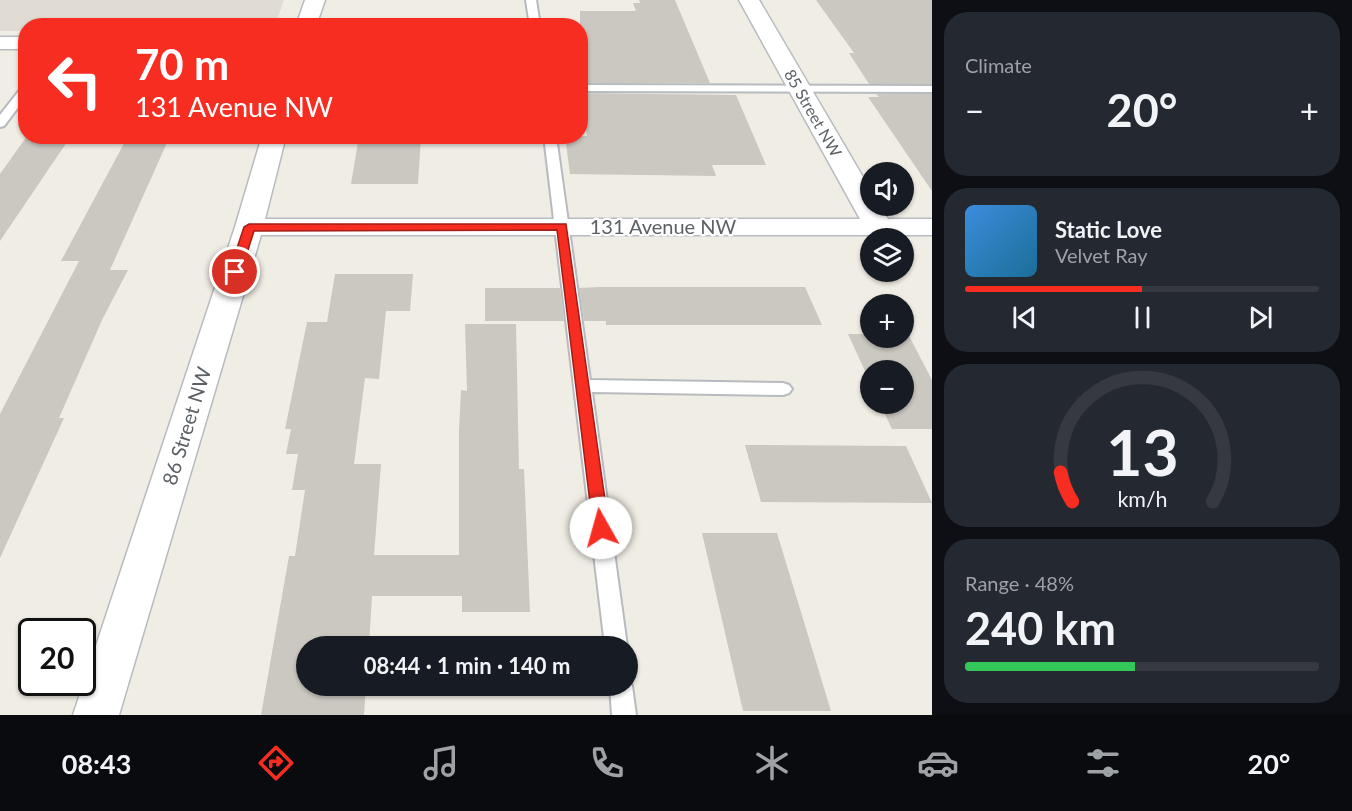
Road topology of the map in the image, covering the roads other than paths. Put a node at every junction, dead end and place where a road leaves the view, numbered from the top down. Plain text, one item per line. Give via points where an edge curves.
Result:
1 (315, 0) edge
2 (531, 0) edge
3 (749, 0) edge
4 (309, 18) edge
5 (534, 18) edge
6 (0, 43) edge
7 (18, 43) edge
8 (588, 88) edge
9 (800, 89) junction
10 (932, 90) edge
11 (18, 99) edge
12 (0, 123) edge
13 (272, 144) edge
14 (551, 144) edge
15 (878, 226) junction
16 (249, 227) junction
17 (562, 227) junction
18 (932, 227) edge
19 (583, 386) junction
20 (783, 389) dead end
21 (615, 636) edge
22 (622, 696) edge
23 (96, 715) edge
24 (624, 715) edge

1 - 4 street
2 - 5 lane
3 - 9 street, 85 Street NW
6 - 7 street
8 - 9 lane
9 - 10 lane
9 - 15 street, 85 Street NW
11 - 12 lane
13 - 16 street, 86 Street NW
14 - 17 lane
15 - 17 street, 131 Avenue NW
15 - 18 street, 131 Avenue NW
16 - 17 street, 131 Avenue NW
16 - 23 street, 86 Street NW
17 - 19 lane
19 - 20 lane
19 - 21 lane
22 - 24 lane

